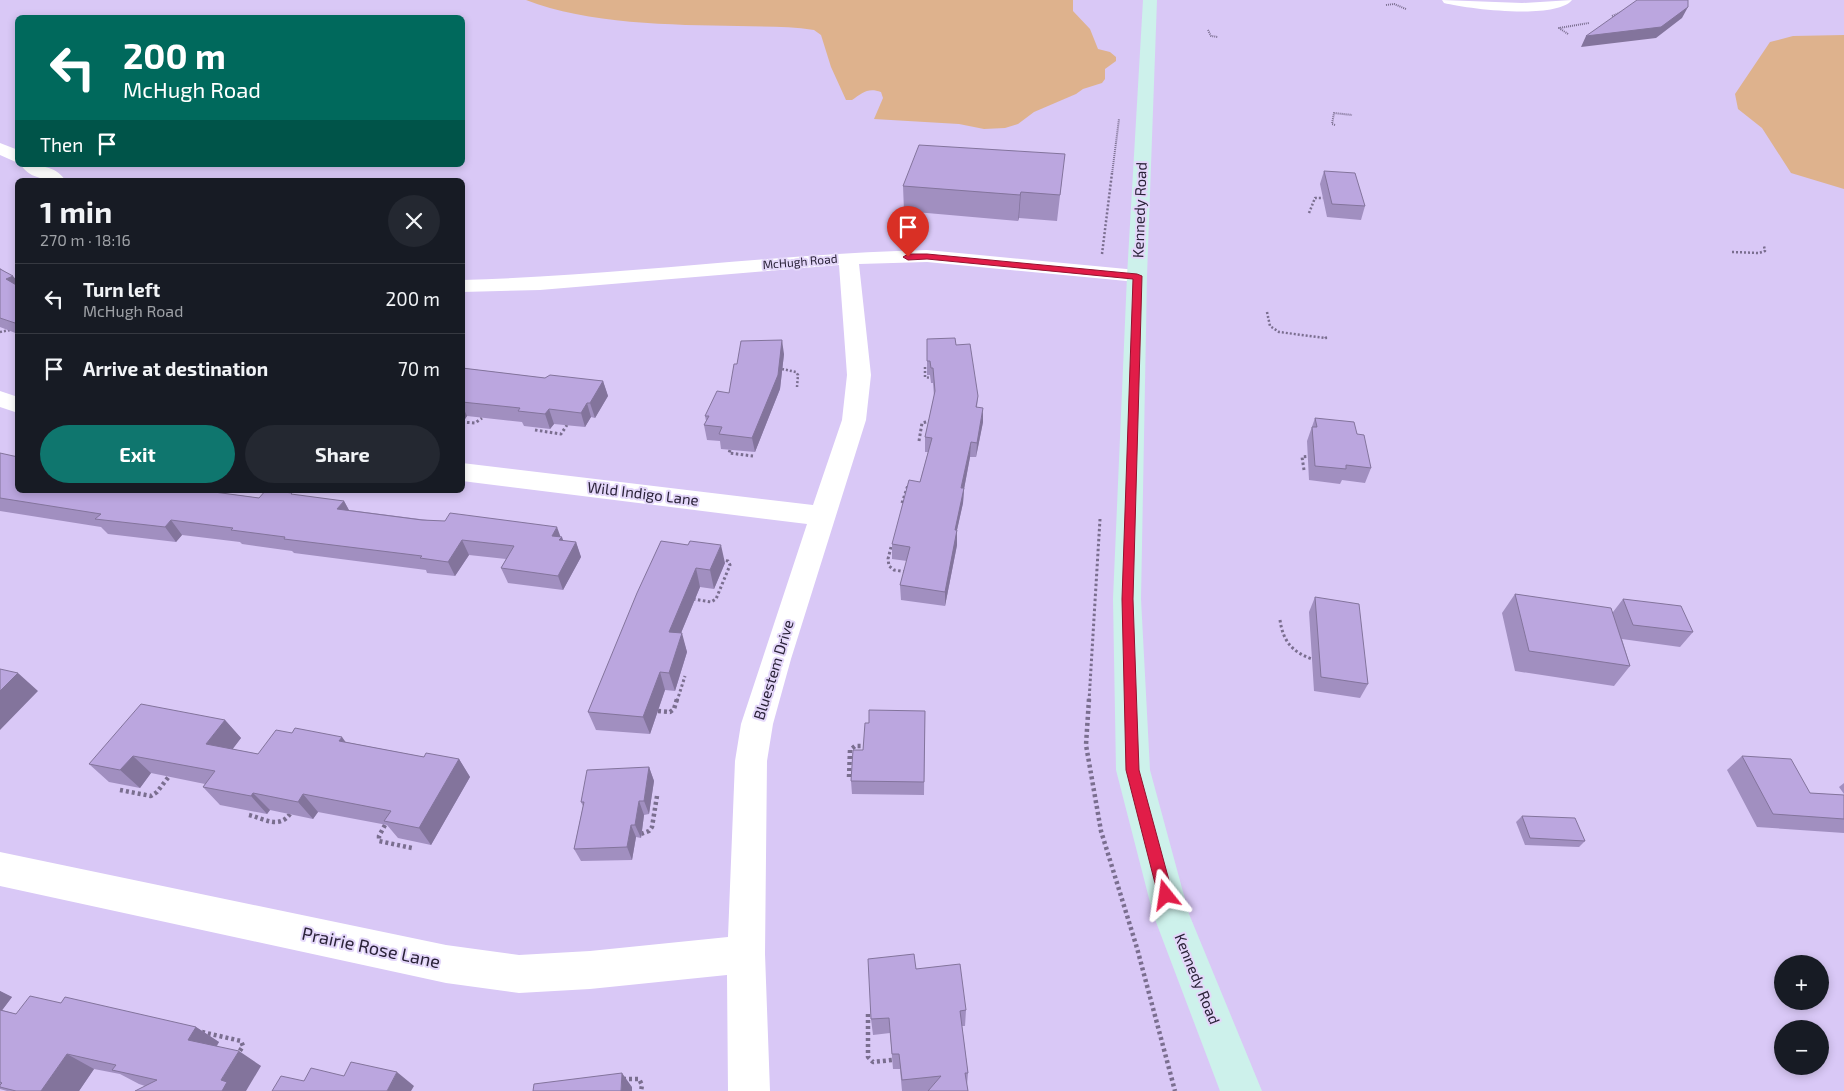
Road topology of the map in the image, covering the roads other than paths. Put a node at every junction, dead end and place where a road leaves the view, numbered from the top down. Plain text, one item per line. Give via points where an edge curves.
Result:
1 (1150, 0) edge
2 (1448, 0) edge
3 (1565, 0) edge
4 (0, 148) edge
5 (15, 156) edge
6 (33, 167) edge
7 (53, 178) edge
8 (848, 258) junction
9 (1137, 276) junction
10 (465, 286) edge
11 (0, 399) edge
12 (15, 404) edge
13 (465, 472) edge
14 (823, 516) junction
15 (0, 869) edge
16 (746, 954) junction
17 (749, 1091) edge
18 (1241, 1091) edge

1 - 9 main road, Kennedy Road
2 - 3 street via 1516,8
4 - 5 street
6 - 7 street
8 - 9 street, McHugh Road via 927,256
8 - 10 street, McHugh Road via 540,284
8 - 14 street, Bluestem Drive via 859,375 854,420
9 - 18 main road, Kennedy Road via 1128,599 1133,770 1171,914
11 - 12 street
13 - 14 street, Wild Indigo Lane
14 - 16 street, Bluestem Drive via 757,724 751,761
15 - 16 street, Prairie Rose Lane via 446,964 519,974
16 - 17 street, Bluestem Drive

